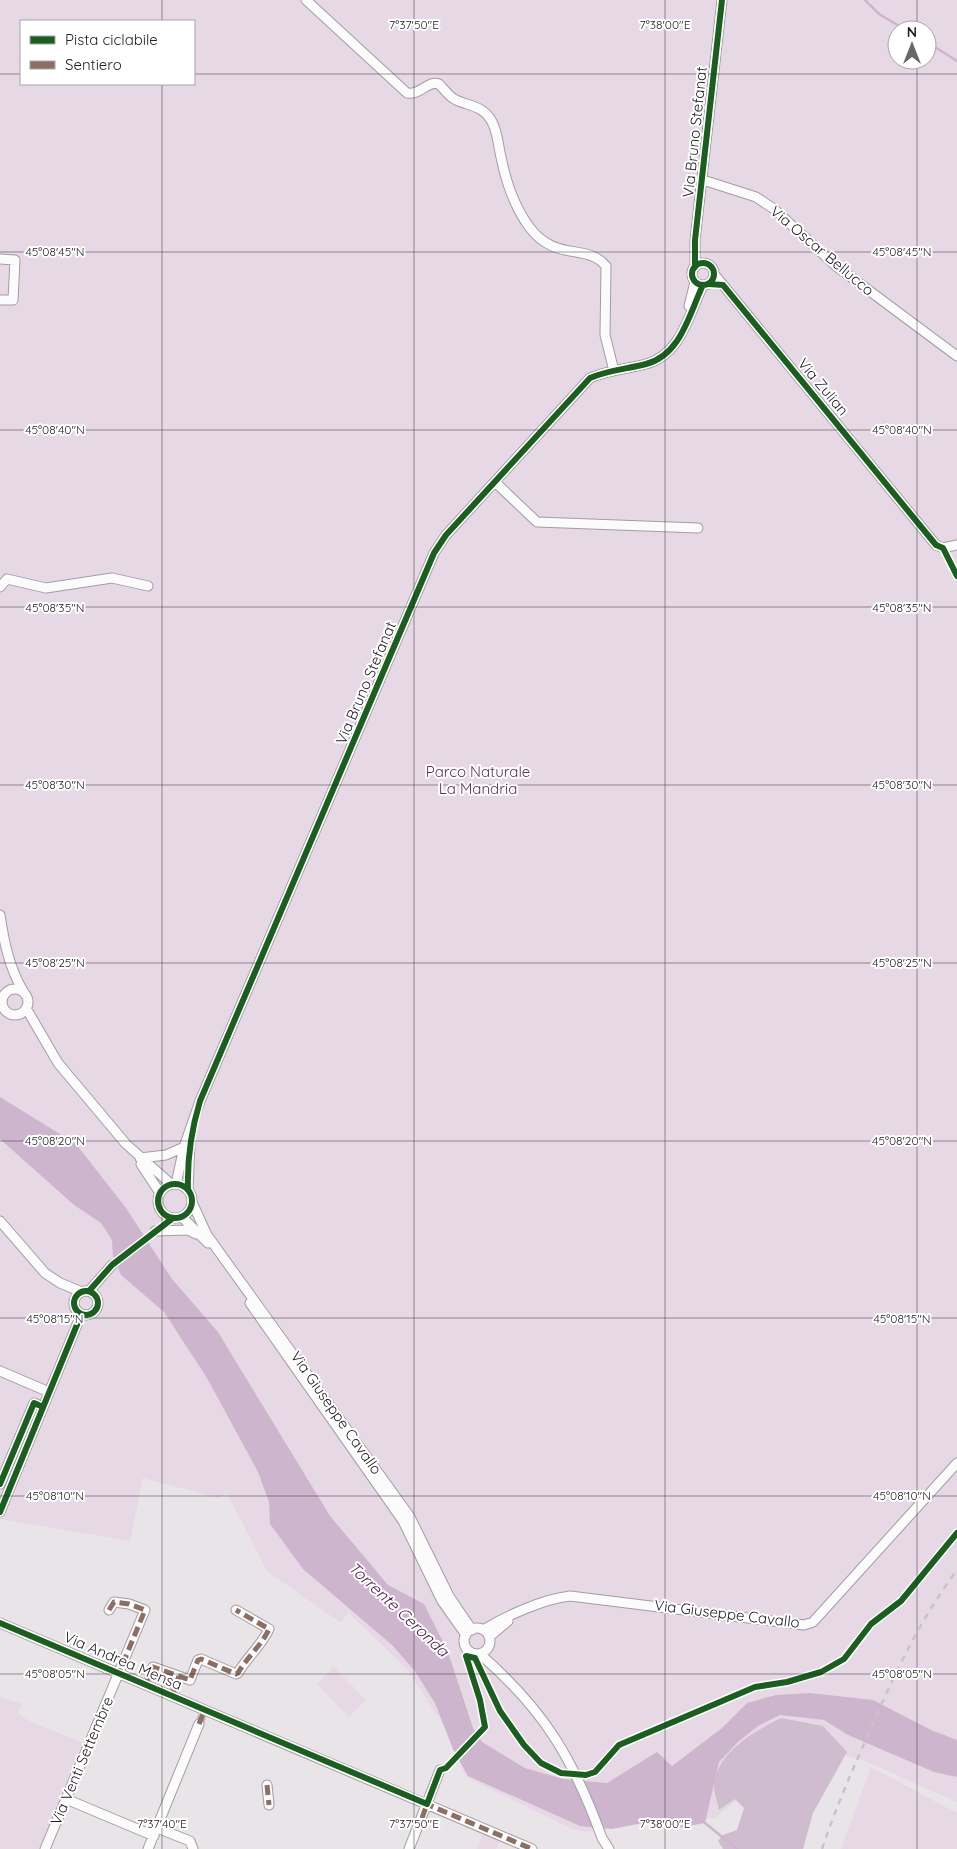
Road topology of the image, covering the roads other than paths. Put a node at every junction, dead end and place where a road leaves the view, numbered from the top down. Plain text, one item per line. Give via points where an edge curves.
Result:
1 (306, 0) edge
2 (722, 0) edge
3 (703, 180) junction
4 (695, 240) junction
5 (0, 259) edge
6 (706, 264) junction
7 (695, 267) junction
8 (714, 274) junction
9 (702, 284) junction
10 (723, 285) junction
11 (0, 300) edge
12 (957, 356) edge
13 (614, 371) junction
14 (494, 482) junction
15 (698, 528) dead end
16 (957, 545) edge
17 (148, 586) dead end
18 (0, 587) edge
19 (0, 915) edge
20 (14, 975) junction
21 (13, 988) junction
22 (23, 991) junction
23 (2, 1001) edge
24 (26, 1008) junction
25 (18, 1014) junction
26 (35, 1026) junction
27 (191, 1132) junction
28 (126, 1144) junction
29 (184, 1147) junction
30 (140, 1158) junction
31 (173, 1184) junction
32 (188, 1190) junction
33 (160, 1193) junction
34 (192, 1202) junction
35 (164, 1214) junction
36 (177, 1217) junction
37 (0, 1221) edge
38 (153, 1233) junction
39 (203, 1237) junction
40 (112, 1265) dead end
41 (60, 1283) junction
42 (89, 1293) junction
43 (74, 1302) junction
44 (81, 1315) junction
45 (0, 1371) edge
46 (49, 1392) junction
47 (43, 1408) junction
48 (957, 1463) edge
49 (0, 1484) edge
50 (0, 1512) edge
51 (109, 1610) dead end
52 (236, 1610) dead end
53 (0, 1623) edge
54 (469, 1632) junction
55 (486, 1633) junction
56 (483, 1651) junction
57 (152, 1667) dead end
58 (119, 1673) junction
59 (199, 1724) tunnel mouth
60 (440, 1770) dead end
61 (267, 1785) dead end
62 (66, 1799) junction
63 (427, 1804) junction
64 (269, 1805) dead end
65 (155, 1832) junction
66 (601, 1835) junction
67 (512, 1845) edge
68 (45, 1849) edge
69 (148, 1849) edge
70 (193, 1849) edge
71 (409, 1849) edge
72 (532, 1849) edge
73 (602, 1849) edge
74 (609, 1849) edge

1 - 13 street via 407,94 439,84 451,97 479,108 490,118 505,176 516,205 531,229 554,248 599,258 606,266 605,336
2 - 3 street, Via Bruno Stefanat
3 - 4 street, Via Bruno Stefanat
3 - 12 street, Via Oscar Bellucco via 756,197 774,209 836,266
4 - 6 street
4 - 7 street, Via Bruno Stefanat
5 - 11 street via 15,260 13,300
6 - 7 street
6 - 8 street
7 - 9 street via 692,277
8 - 9 street
8 - 10 street
9 - 10 street
9 - 13 street, Via Bruno Stefanat via 676,344 665,356 648,364
10 - 16 street, Via Zulian via 936,545 944,548
13 - 14 street, Via Bruno Stefanat via 590,378
14 - 15 street via 537,522
14 - 27 street, Via Bruno Stefanat via 434,553 200,1101
17 - 18 street via 112,578 46,588 7,580
19 - 20 street
20 - 21 street
20 - 22 street
21 - 22 street
21 - 23 street
22 - 24 street via 27,997
23 - 25 street via 10,1014
24 - 25 street
24 - 26 street
25 - 26 street
26 - 28 street via 58,1064
27 - 29 street, Via Bruno Stefanat
27 - 32 street, Via Bruno Stefanat
28 - 30 street
28 - 33 street
29 - 30 street via 166,1155
29 - 31 street, Via Bruno Stefanat
30 - 31 street
31 - 32 street
31 - 33 street
32 - 34 street
33 - 35 street via 158,1204
34 - 36 street via 189,1211
34 - 54 street, Via Giuseppe Cavallo via 207,1234 410,1517
35 - 36 street
35 - 38 street
36 - 38 street
36 - 39 street, Via Giuseppe Cavallo
37 - 41 street via 45,1273
38 - 39 street via 188,1230
39 - 54 street, Via Giuseppe Cavallo via 403,1521 442,1600
40 - 42 street
41 - 42 street
41 - 43 street
42 - 43 street via 77,1296
42 - 44 street via 98,1304 96,1311 87,1316
43 - 44 street
44 - 46 street
45 - 46 street
46 - 47 street
47 - 49 street via 34,1404
47 - 50 street
48 - 55 street, Via Giuseppe Cavallo via 813,1622 804,1625 570,1596 520,1612
51 - 58 street, Via Venti Settembre via 114,1602 145,1610
52 - 57 street via 269,1629 238,1673 201,1659 190,1680
53 - 58 street, Via Andrea Mensa
54 - 55 street
54 - 56 street via 464,1643 468,1650
55 - 56 street
56 - 66 street via 554,1734
58 - 62 street, Via Venti Settembre
58 - 63 street, Via Andrea Mensa
59 - 65 street
60 - 63 street
61 - 64 street
62 - 65 street
62 - 68 street, Via Venti Settembre
63 - 67 street
63 - 71 street
65 - 69 street
65 - 70 street via 190,1841
66 - 73 street
66 - 74 street
67 - 72 street

